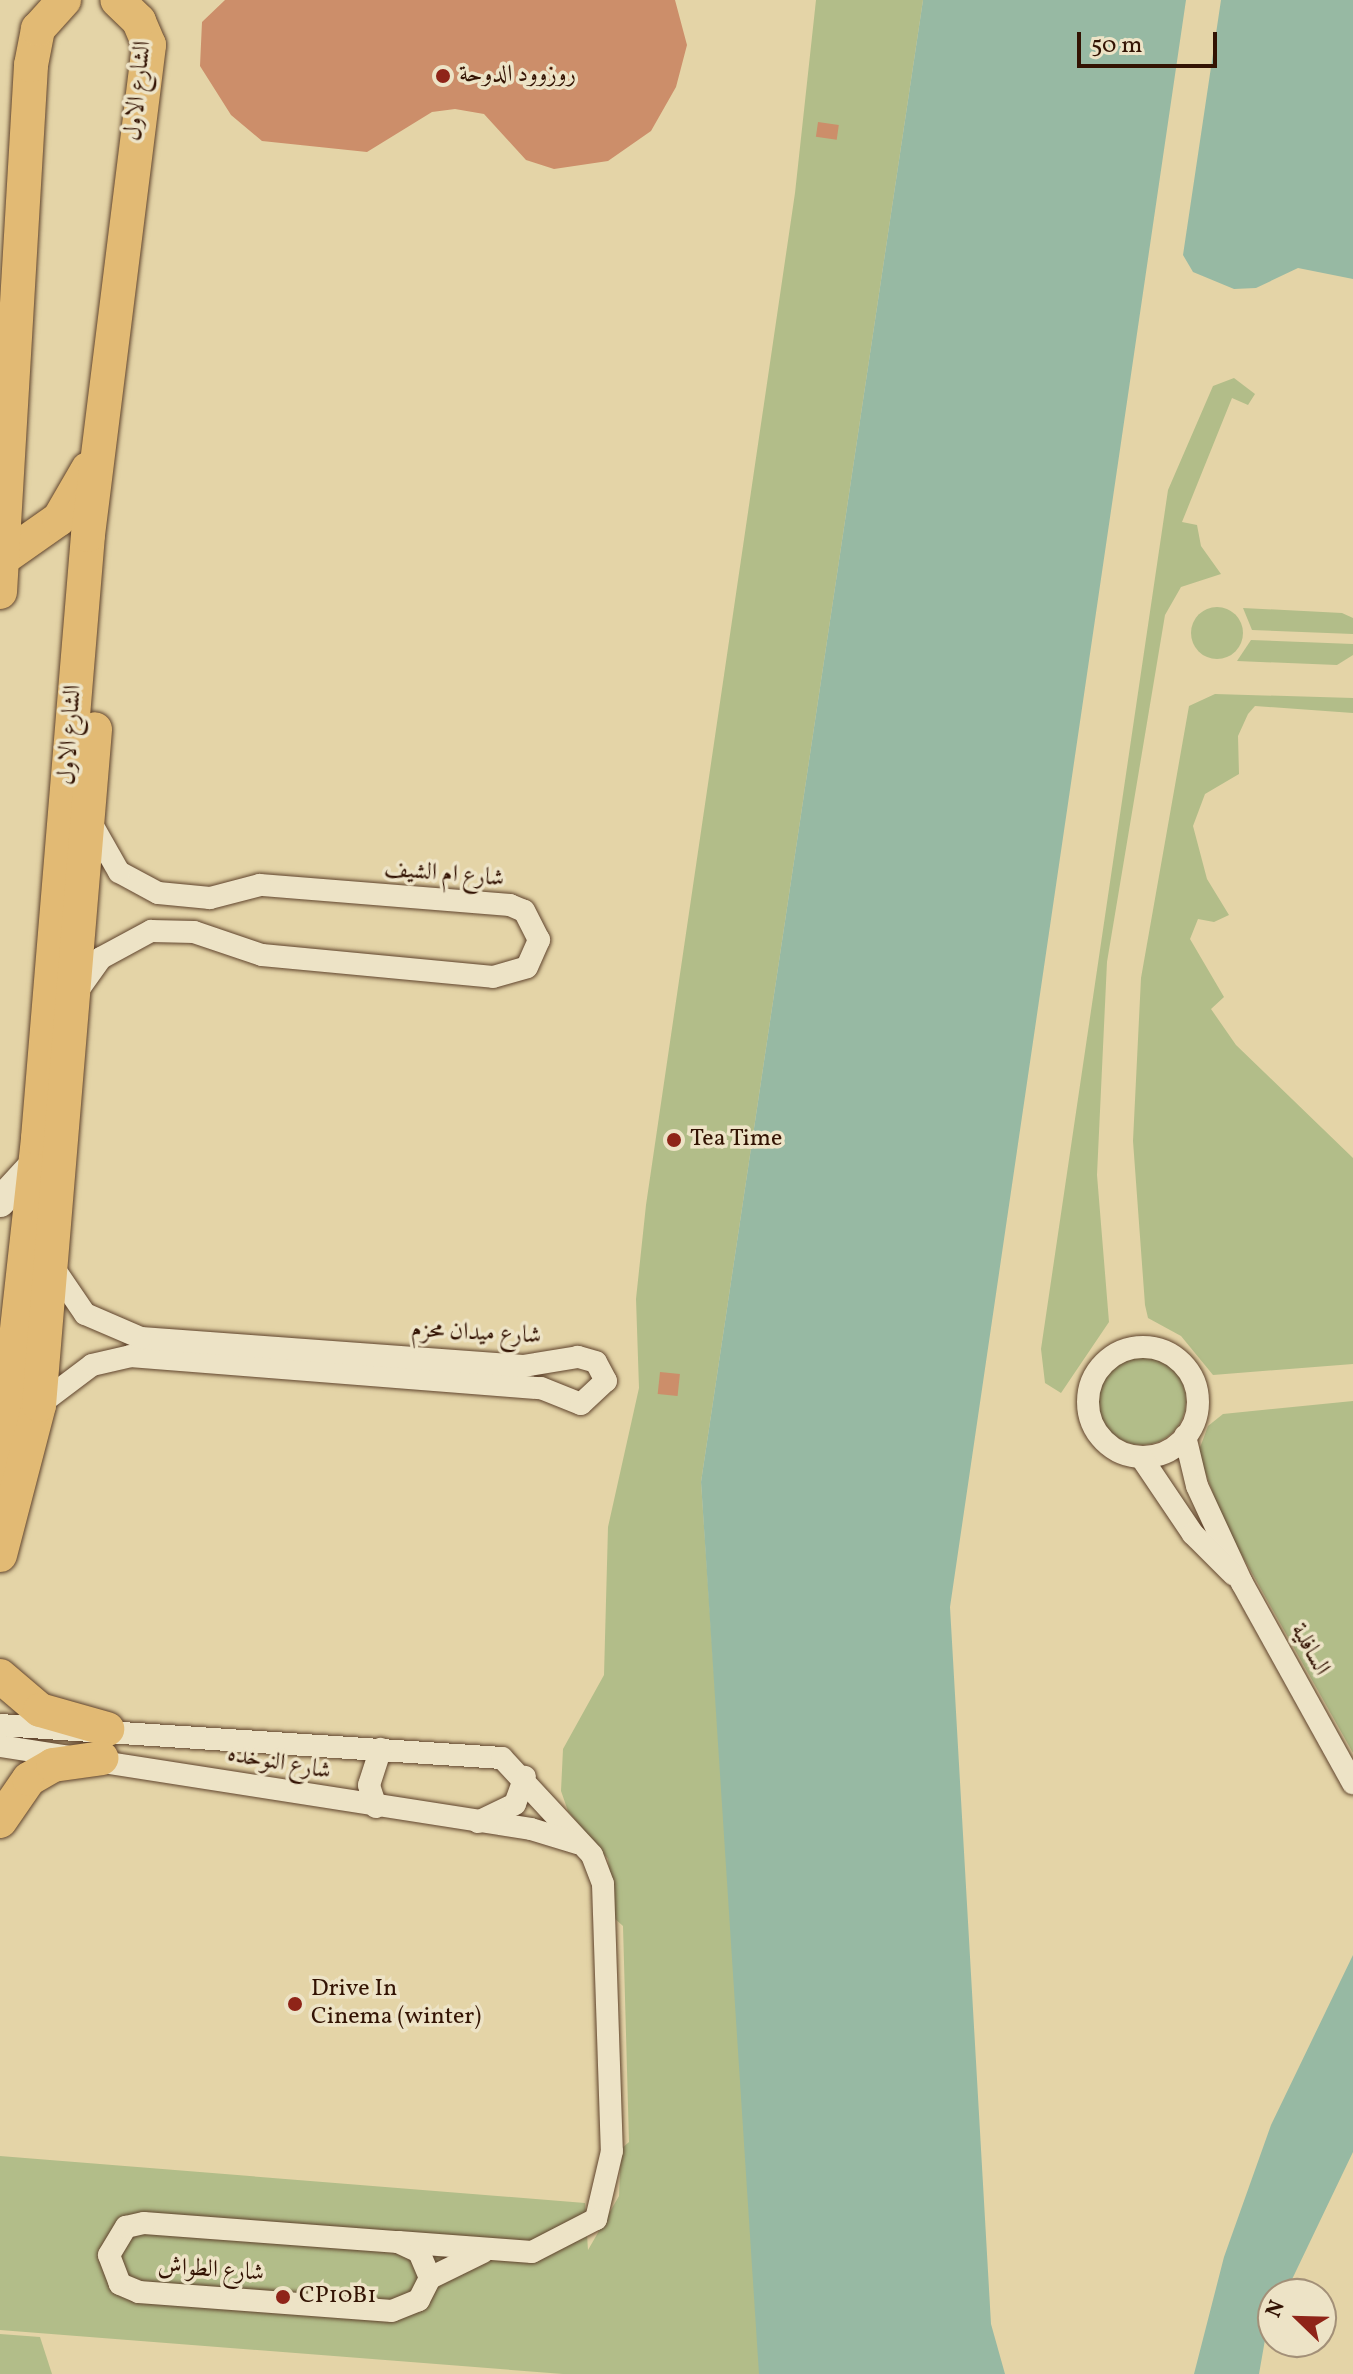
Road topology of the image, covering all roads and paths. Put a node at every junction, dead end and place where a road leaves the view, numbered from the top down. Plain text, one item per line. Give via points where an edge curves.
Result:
1 (64, 0) edge
2 (117, 0) edge
3 (21, 316) junction
4 (0, 378) edge
5 (97, 447) junction
6 (1, 570) edge
7 (82, 591) junction
8 (90, 820) junction
9 (210, 898) junction
10 (207, 935) junction
11 (75, 994) junction
12 (35, 1164) junction
13 (0, 1202) edge
14 (52, 1266) junction
15 (39, 1405) junction
16 (1185, 1436) junction
17 (1141, 1457) junction
18 (0, 1478) edge
19 (0, 1555) edge
20 (1242, 1583) junction
21 (0, 1676) edge
22 (0, 1725) edge
23 (105, 1744) junction
24 (0, 1746) edge
25 (381, 1749) junction
26 (502, 1758) joint
27 (525, 1777) junction
28 (1353, 1783) edge
29 (376, 1807) junction
30 (0, 1821) edge
31 (477, 1823) junction
32 (585, 1847) junction
33 (398, 2242) junction
34 (488, 2251) junction
35 (430, 2278) junction

1 - 3 main road via 38,29 31,65
2 - 5 main road, الشارع الاول via 147,32 149,45
3 - 4 street
3 - 6 main road
5 - 6 main road via 59,519
5 - 7 main road, الشارع الاول
7 - 8 main road via 98,656
7 - 12 main road, الشارع الاول
8 - 9 street, شارع ام الشيف via 104,852 131,881 175,897
8 - 11 main road
9 - 10 street
9 - 10 street, شارع ام الشيف via 260,885 510,905 524,911 539,940 527,967 493,977 262,955
10 - 11 street, شارع ام الشيف via 151,931 120,943
11 - 14 main road
12 - 13 street
12 - 18 main road, الشارع الاول
14 - 15 main road
14 - 15 street, شارع ميدان محزم via 85,1314 141,1338 523,1366 578,1357 596,1362 606,1381 581,1404 541,1388 130,1356 92,1365
15 - 19 main road
16 - 17 street via 1165,1452
16 - 17 street via 1197,1403 1188,1371 1159,1349 1120,1351 1091,1381 1088,1409 1106,1443
16 - 20 street, السافلية via 1197,1486
17 - 20 street, السافلية via 1193,1534
20 - 28 street, السافلية
21 - 23 main road via 40,1710
22 - 23 street, شارع النوخده
23 - 24 street, شارع النوخده
23 - 25 street, شارع النوخده
23 - 29 street, شارع النوخده
23 - 30 main road via 29,1779
25 - 26 street, شارع النوخده
25 - 29 street via 369,1785
26 - 27 street, شارع الطواش
27 - 31 street via 515,1804
27 - 32 street, شارع الطواش
29 - 31 street, شارع النوخده
31 - 32 street via 551,1833
32 - 34 street, شارع الطواش via 603,1884 607,2197 596,2219 558,2244 532,2252
33 - 34 street, شارع الطواش
33 - 35 street via 419,2252
33 - 35 street, شارع الطواش via 144,2223 126,2227 109,2255 114,2277 139,2292 392,2311 419,2300
34 - 35 street, شارع الطواش

